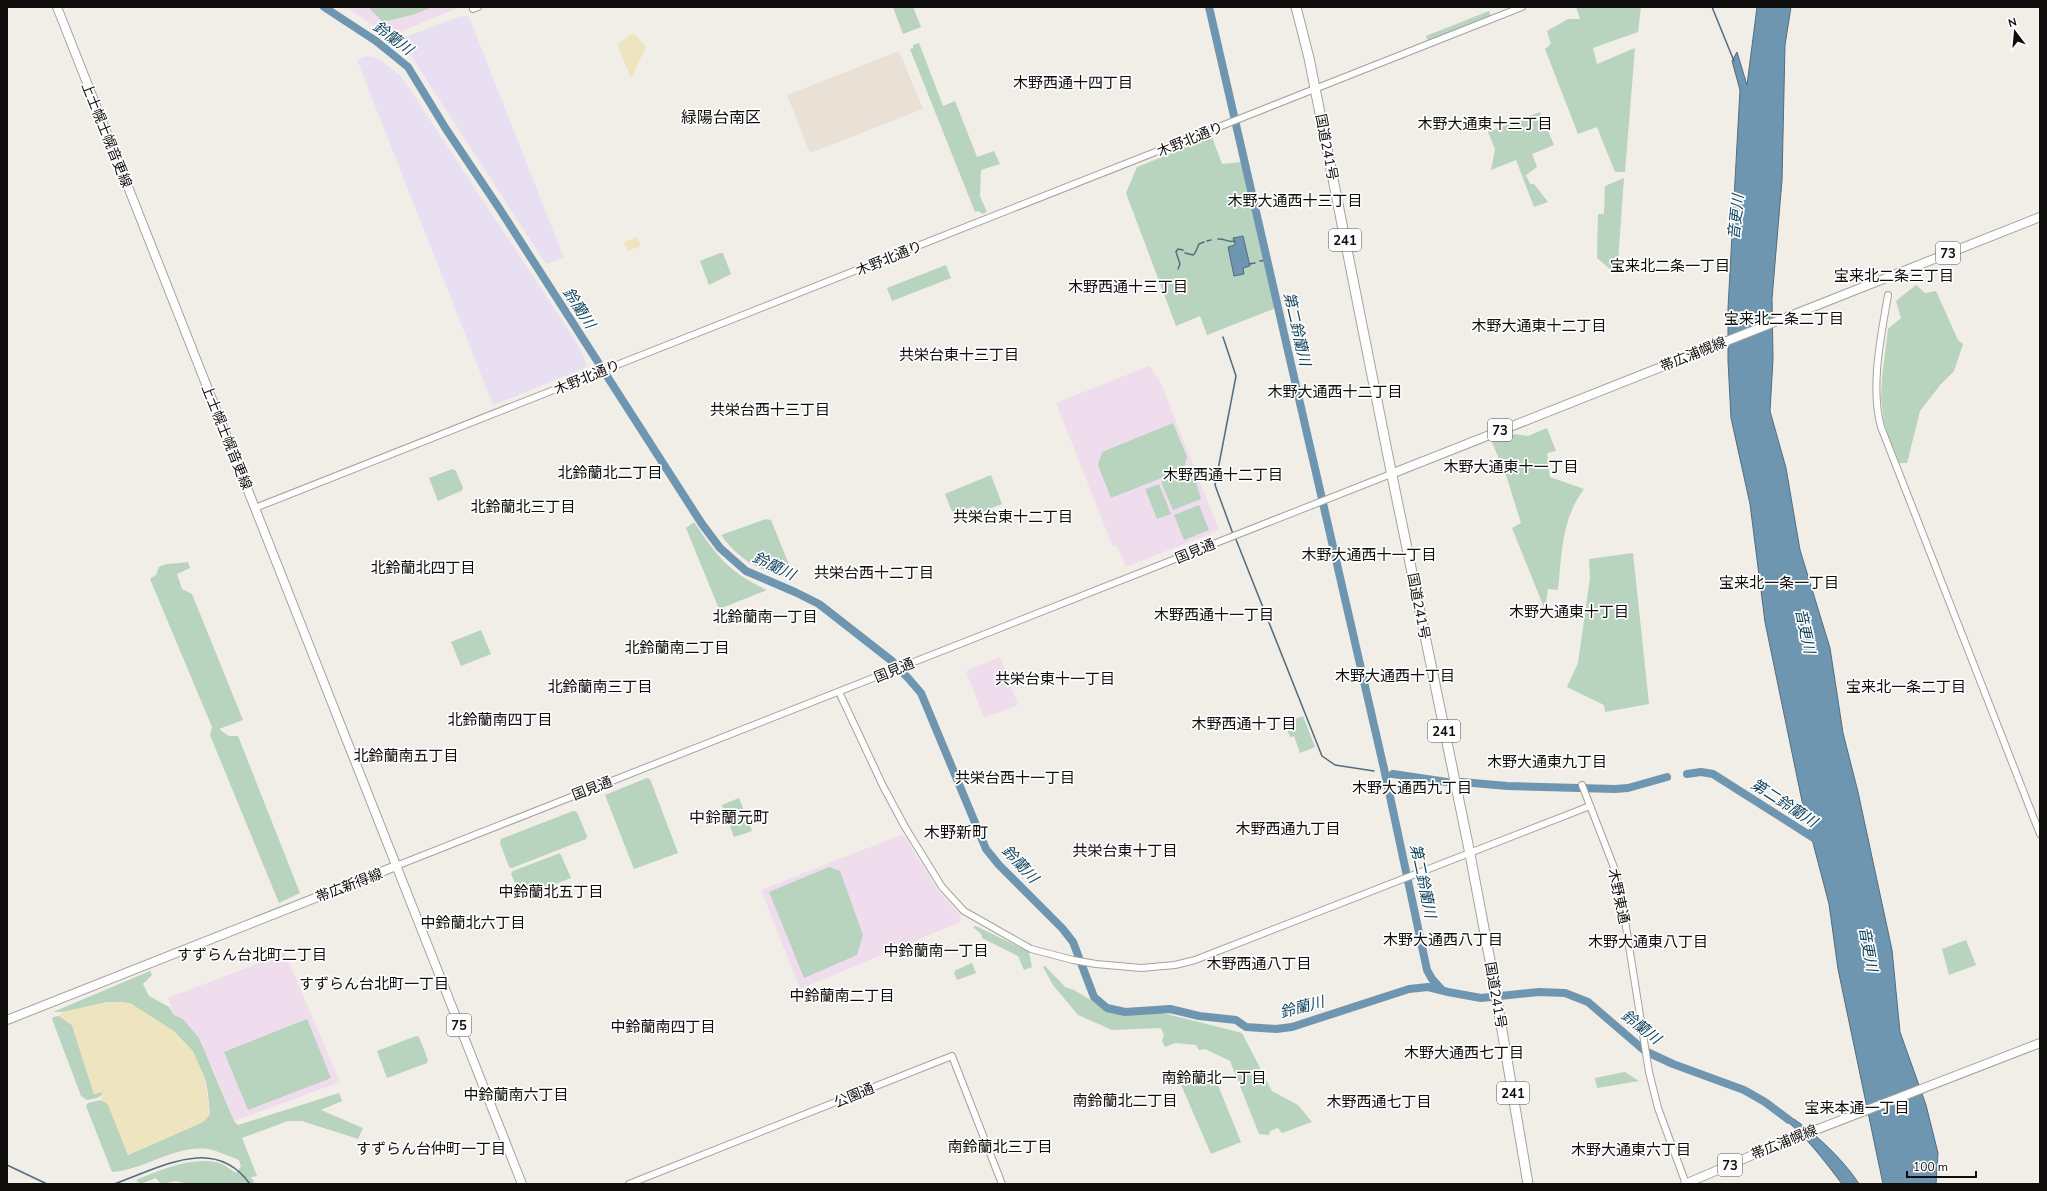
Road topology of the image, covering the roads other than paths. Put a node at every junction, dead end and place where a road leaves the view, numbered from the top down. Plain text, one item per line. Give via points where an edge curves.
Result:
1 (57, 7) edge
2 (1296, 7) edge
3 (1522, 7) edge
4 (1316, 89) junction
5 (2040, 217) edge
6 (1888, 295) dead end
7 (1391, 474) junction
8 (255, 508) junction
9 (839, 692) junction
10 (1583, 788) dead end
11 (1590, 806) junction
12 (2040, 834) edge
13 (1470, 854) junction
14 (396, 866) junction
15 (7, 1020) edge
16 (2040, 1043) edge
17 (522, 1184) edge
18 (628, 1184) edge
19 (1002, 1184) edge
20 (1528, 1184) edge
21 (1686, 1184) edge

1 - 8 main road, 上士幌士幌音更線
2 - 4 highway, 国道241号 / 241
3 - 4 street, 木野北通り
4 - 7 highway, 国道241号 / 241
4 - 8 street, 木野北通り
5 - 7 main road, 帯広浦幌線 / 73
6 - 12 street via 1876,389 1876,407 1881,427
7 - 9 street, 国見通
7 - 13 highway, 国道241号 / 241
8 - 14 main road, 上士幌士幌音更線
9 - 13 street via 905,827 947,893 964,911 1009,938 1040,952 1088,963 1141,968 1175,965 1195,960
9 - 14 street, 国見通
10 - 11 street, 木野東通
11 - 13 street
11 - 21 street, 木野東通 via 1608,849 1620,891 1655,1099
13 - 20 highway, 国道241号 / 241
14 - 15 main road, 帯広新得線
14 - 17 main road, 帯広新得線 / 75
16 - 21 main road, 帯広浦幌線 / 73 via 1953,1075
18 - 19 street, 公園通 via 952,1056

